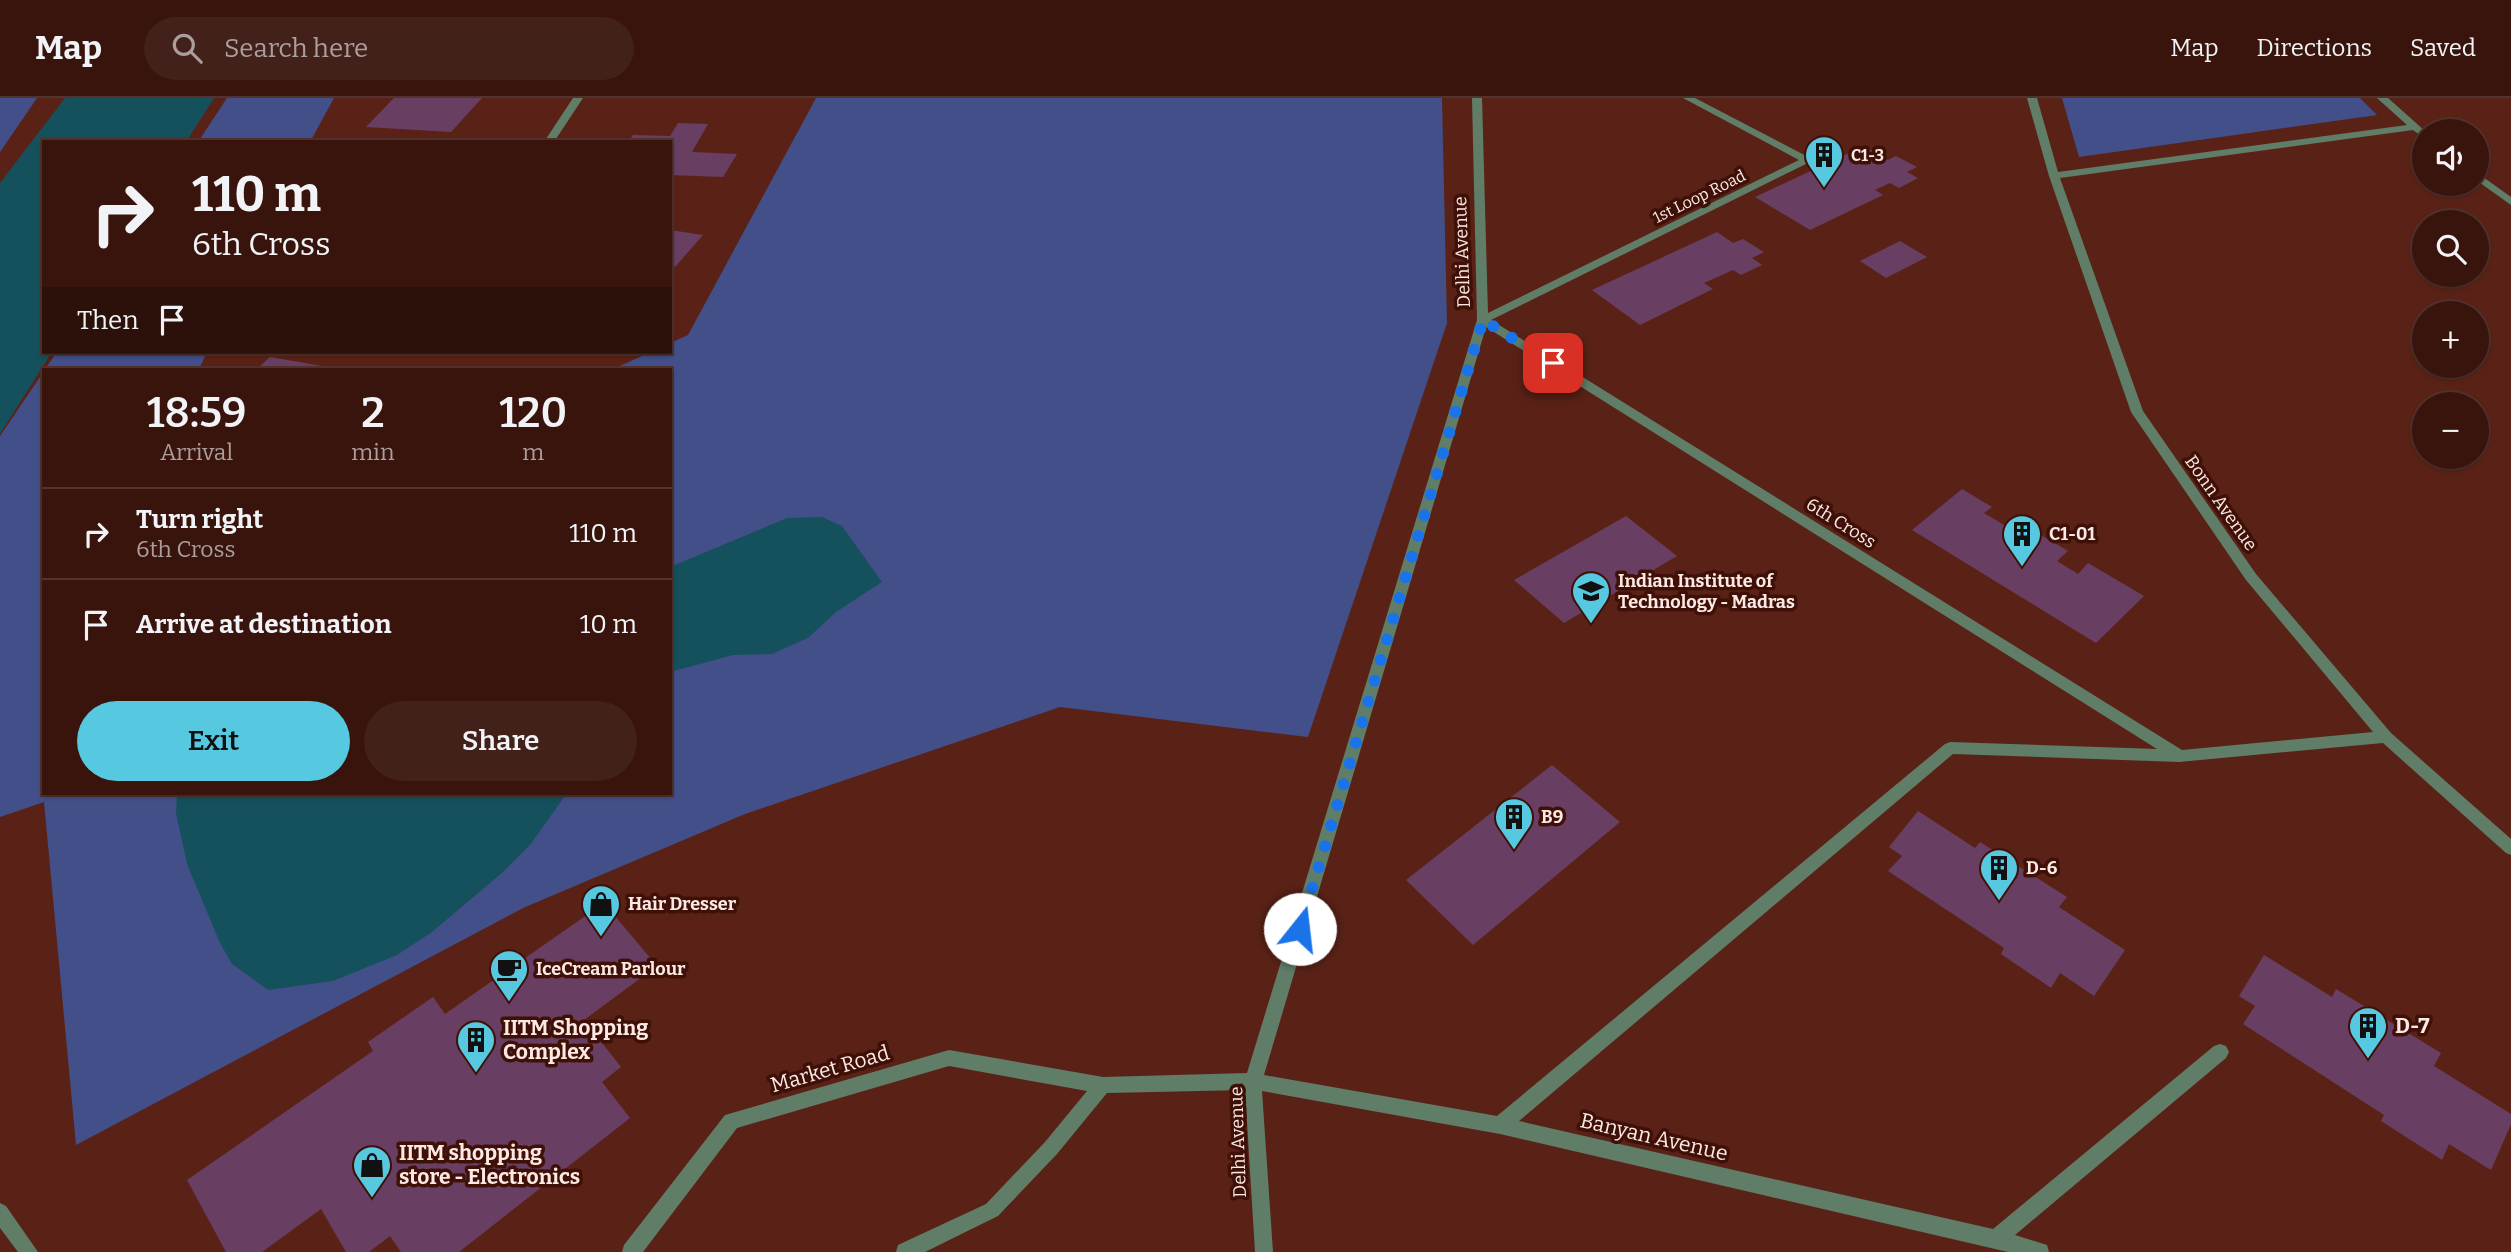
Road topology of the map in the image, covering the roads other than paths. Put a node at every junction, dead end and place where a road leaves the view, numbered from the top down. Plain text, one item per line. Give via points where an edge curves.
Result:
1 (578, 98) edge
2 (1477, 98) edge
3 (1688, 98) edge
4 (2032, 98) edge
5 (2382, 98) edge
6 (2412, 125) edge
7 (2412, 127) edge
8 (550, 140) edge
9 (2054, 176) junction
10 (2489, 185) edge
11 (2511, 202) edge
12 (1483, 320) junction
13 (2386, 737) junction
14 (2179, 756) junction
15 (2511, 848) edge
16 (2220, 1052) dead end
17 (1254, 1081) junction
18 (1103, 1085) junction
19 (1500, 1125) junction
20 (0, 1212) edge
21 (1996, 1239) junction
22 (29, 1252) edge
23 (631, 1252) edge
24 (905, 1252) edge
25 (1264, 1252) edge
26 (2040, 1252) edge

1 - 8 lane
2 - 12 lane, Delhi Avenue
3 - 12 lane, 1st Loop Road via 1807,160
4 - 9 lane, Bonn Avenue
5 - 6 lane
7 - 9 lane
9 - 13 lane, Bonn Avenue via 2137,412 2251,577
10 - 11 lane
12 - 14 lane, 6th Cross
12 - 17 lane, Delhi Avenue
13 - 14 lane
13 - 15 lane, Bonn Avenue
14 - 19 lane via 1950,748
16 - 21 lane
17 - 18 lane, Market Road
17 - 19 lane, Banyan Avenue
17 - 25 lane, Delhi Avenue
18 - 23 lane, Market Road via 949,1058 732,1121
18 - 24 lane via 992,1210
19 - 21 lane, Banyan Avenue
20 - 22 lane
21 - 26 lane, Banyan Avenue

